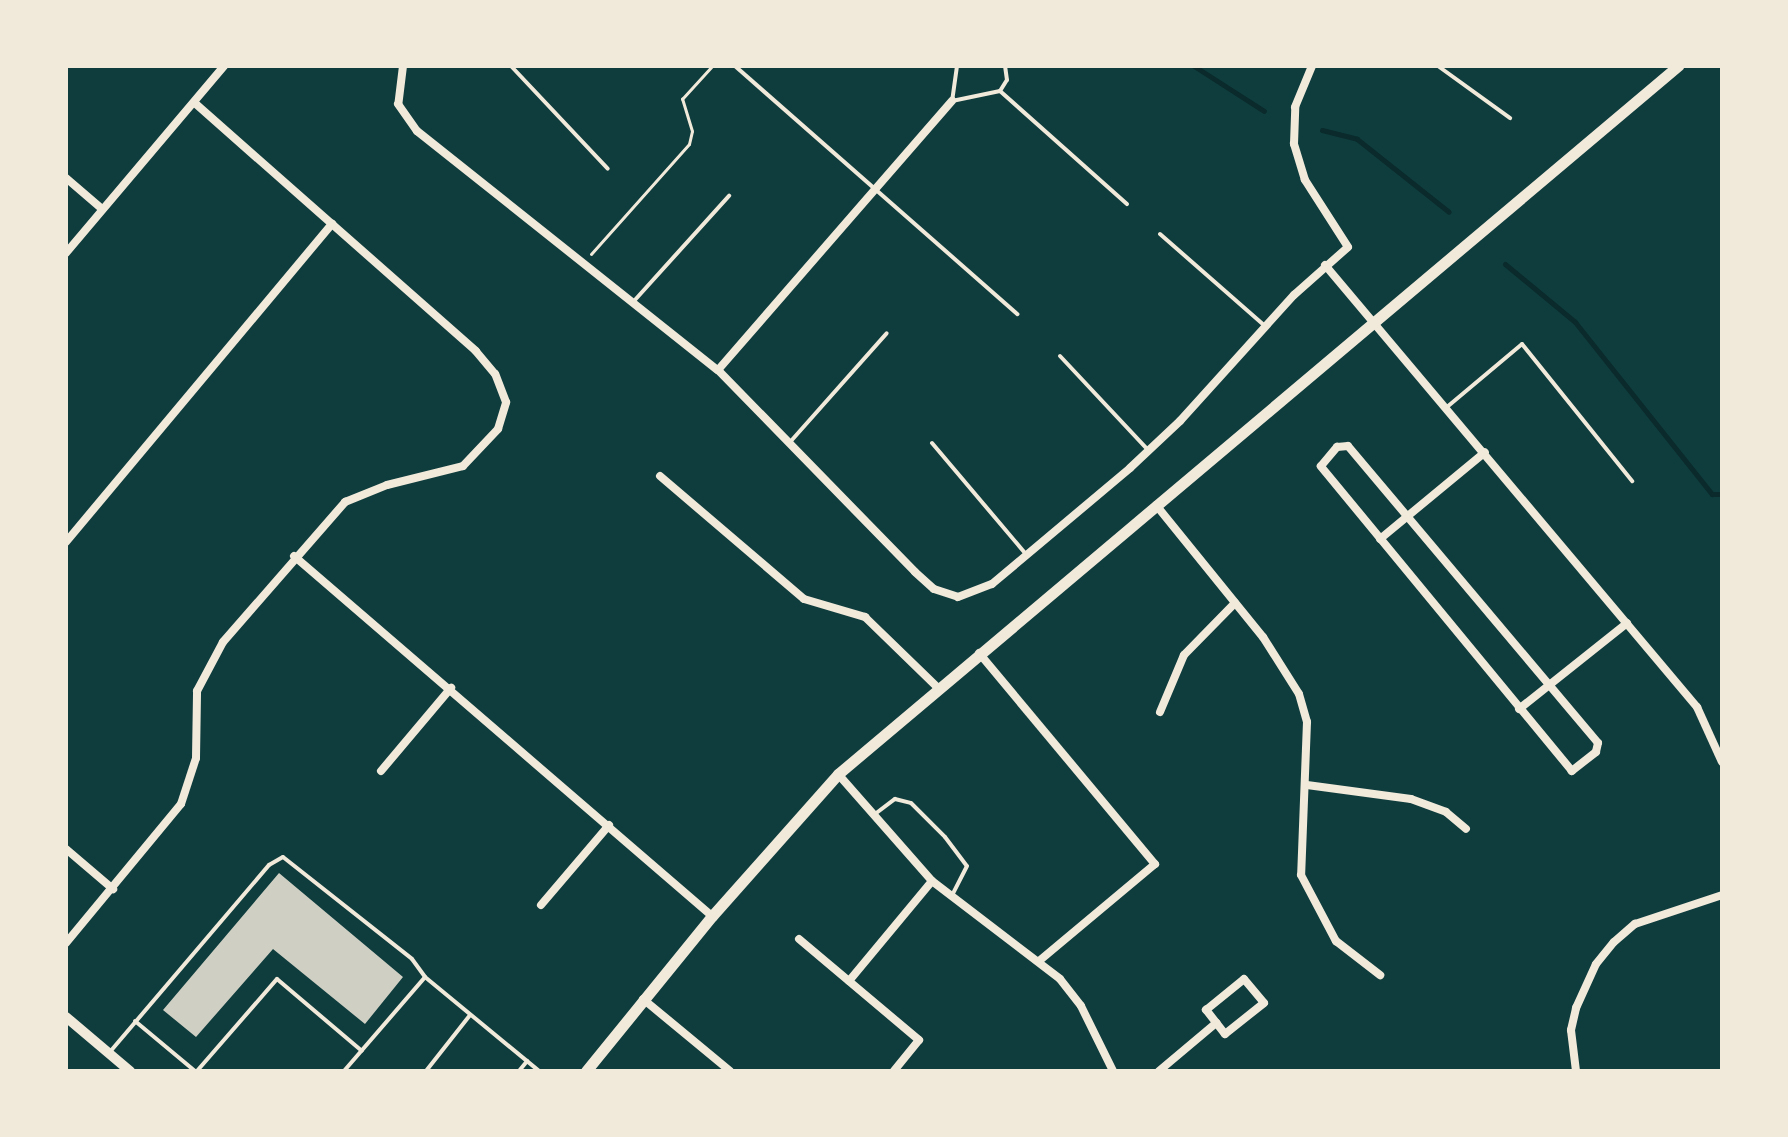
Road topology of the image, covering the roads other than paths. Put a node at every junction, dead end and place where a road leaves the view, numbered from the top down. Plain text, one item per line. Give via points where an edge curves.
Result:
1 (224, 66) edge
2 (403, 66) edge
3 (511, 66) edge
4 (735, 66) edge
5 (957, 66) edge
6 (1005, 66) edge
7 (1312, 66) edge
8 (1438, 66) edge
9 (1678, 66) edge
10 (1000, 91) junction
11 (952, 101) junction
12 (194, 102) junction
13 (1510, 118) dead end
14 (608, 169) dead end
15 (66, 178) edge
16 (878, 190) junction
17 (729, 196) dead end
18 (1127, 204) dead end
19 (102, 209) junction
20 (332, 224) junction
21 (1160, 234) dead end
22 (66, 253) edge
23 (1325, 265) junction
24 (633, 303) junction
25 (1017, 314) dead end
26 (1375, 321) junction
27 (1266, 326) junction
28 (887, 333) dead end
29 (1060, 356) dead end
30 (718, 370) junction
31 (1447, 407) junction
32 (789, 443) junction
33 (932, 443) dead end
34 (1148, 451) junction
35 (1485, 452) junction
36 (660, 476) dead end
37 (1632, 481) dead end
38 (1156, 505) junction
39 (1409, 515) junction
40 (1380, 539) junction
41 (66, 542) edge
42 (1027, 555) junction
43 (294, 556) junction
44 (1235, 603) junction
45 (1627, 623) junction
46 (979, 653) junction
47 (1550, 686) junction
48 (937, 687) junction
49 (451, 688) junction
50 (1519, 709) junction
51 (1160, 712) dead end
52 (1722, 762) edge
53 (381, 771) dead end
54 (838, 774) junction
55 (1307, 785) junction
56 (874, 815) junction
57 (609, 825) junction
58 (1466, 829) dead end
59 (66, 849) edge
60 (932, 881) junction
61 (113, 889) junction
62 (1722, 895) edge
63 (951, 897) junction
64 (541, 905) dead end
65 (712, 916) junction
66 (799, 939) dead end
67 (66, 943) edge
68 (1040, 960) junction
69 (1380, 975) dead end
70 (425, 977) junction
71 (849, 981) junction
72 (643, 999) junction
73 (470, 1015) junction
74 (66, 1017) edge
75 (135, 1021) junction
76 (1216, 1023) junction
77 (362, 1051) junction
78 (109, 1053) junction
79 (527, 1061) junction
80 (130, 1071) edge
81 (196, 1071) edge
82 (344, 1071) edge
83 (426, 1071) edge
84 (519, 1071) edge
85 (539, 1071) edge
86 (586, 1071) edge
87 (730, 1071) edge
88 (894, 1071) edge
89 (1113, 1071) edge
90 (1159, 1071) edge
91 (1576, 1071) edge

1 - 12 street
2 - 24 street via 396,93 408,122
3 - 14 lane
4 - 16 lane
5 - 11 lane
6 - 10 lane via 1007,80
7 - 23 street via 1295,107 1294,144 1305,180 1348,247
8 - 13 lane
9 - 26 main road
10 - 11 lane
10 - 18 lane
11 - 16 street
12 - 19 street
12 - 20 street
15 - 19 street
16 - 25 lane
16 - 30 street
17 - 24 lane
19 - 22 street
20 - 41 street
20 - 43 street via 476,351 495,374 506,402 498,429 463,466 387,485 345,502
21 - 27 lane
23 - 26 street
23 - 27 street
24 - 30 street
26 - 31 street
26 - 38 main road
27 - 34 street
28 - 32 lane
29 - 34 lane
30 - 32 street
31 - 35 street
31 - 37 lane via 1522,344
32 - 42 street via 934,589 958,597 992,584
33 - 42 lane
34 - 42 street
35 - 39 street
35 - 45 street
36 - 48 street via 804,599 865,617
38 - 44 street
38 - 46 main road
39 - 40 street
39 - 40 street via 1348,446 1337,447 1321,466
39 - 47 street
40 - 50 street
43 - 49 street
43 - 61 street via 206,668 197,691 190,784 167,827
44 - 51 street via 1184,655
44 - 55 street via 1299,694 1307,722
45 - 47 street
45 - 52 street via 1697,707
46 - 48 main road
46 - 68 street via 1155,864
47 - 50 street
47 - 50 street via 1598,743 1596,752 1572,771
48 - 54 main road
49 - 53 street
49 - 57 street
54 - 56 street
54 - 65 main road
55 - 58 street via 1411,799 1446,812
55 - 69 street via 1298,856 1308,896 1336,941
56 - 60 street
56 - 63 lane via 895,799 911,803 945,837 967,866
57 - 64 street
57 - 65 street
59 - 61 street
60 - 63 street
60 - 71 street
61 - 67 street
62 - 91 street via 1635,924 1614,942 1596,964 1576,1008 1571,1030
63 - 68 street
65 - 72 main road
66 - 71 street
68 - 89 street via 1081,1006
70 - 73 lane
70 - 75 lane via 412,959 283,857 269,865
70 - 77 lane
71 - 88 street via 919,1040
72 - 86 main road
72 - 87 street
73 - 79 lane
73 - 83 lane
74 - 78 street
75 - 78 lane
75 - 81 lane
76 - 76 street via 1206,1010 1244,979 1264,1003 1225,1034
76 - 90 street
77 - 81 lane via 277,979
77 - 82 lane
78 - 80 street
79 - 84 lane
79 - 85 lane

